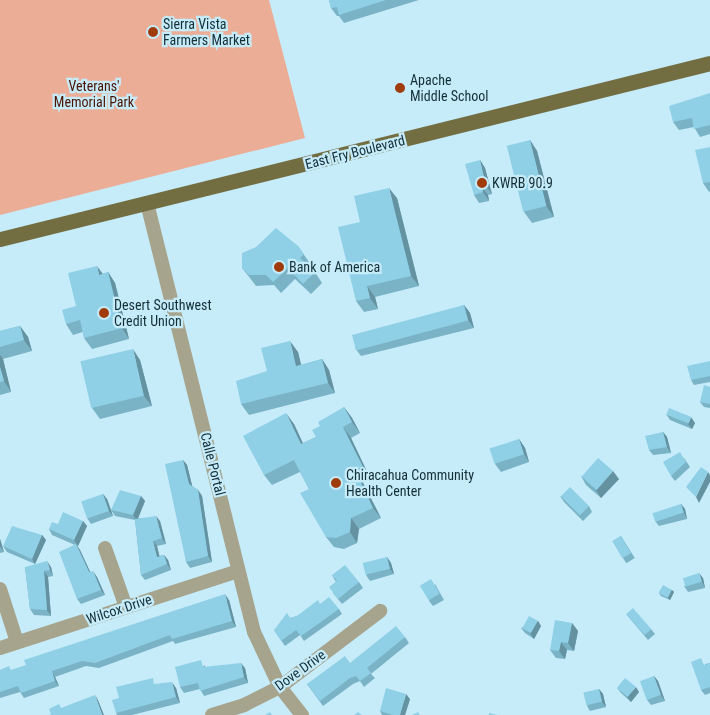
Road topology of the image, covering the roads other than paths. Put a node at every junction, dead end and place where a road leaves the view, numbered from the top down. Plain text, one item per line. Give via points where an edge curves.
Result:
1 (710, 63) edge
2 (147, 203) junction
3 (0, 239) edge
4 (105, 548) dead end
5 (238, 570) junction
6 (0, 590) edge
7 (126, 607) junction
8 (380, 610) dead end
9 (18, 642) junction
10 (0, 648) edge
11 (280, 686) junction
12 (212, 715) edge
13 (302, 715) edge

1 - 2 main road, East Fry Boulevard
2 - 3 main road, East Fry Boulevard
2 - 5 street, Calle Portal
4 - 7 street
5 - 7 street, Wilcox Drive
5 - 11 street, Calle Portal via 254,632
6 - 9 street
7 - 9 street, Wilcox Drive
8 - 11 street, Dove Drive
9 - 10 street, Wilcox Drive
11 - 12 street, Dove Drive via 244,706
11 - 13 street, Calle Portal

